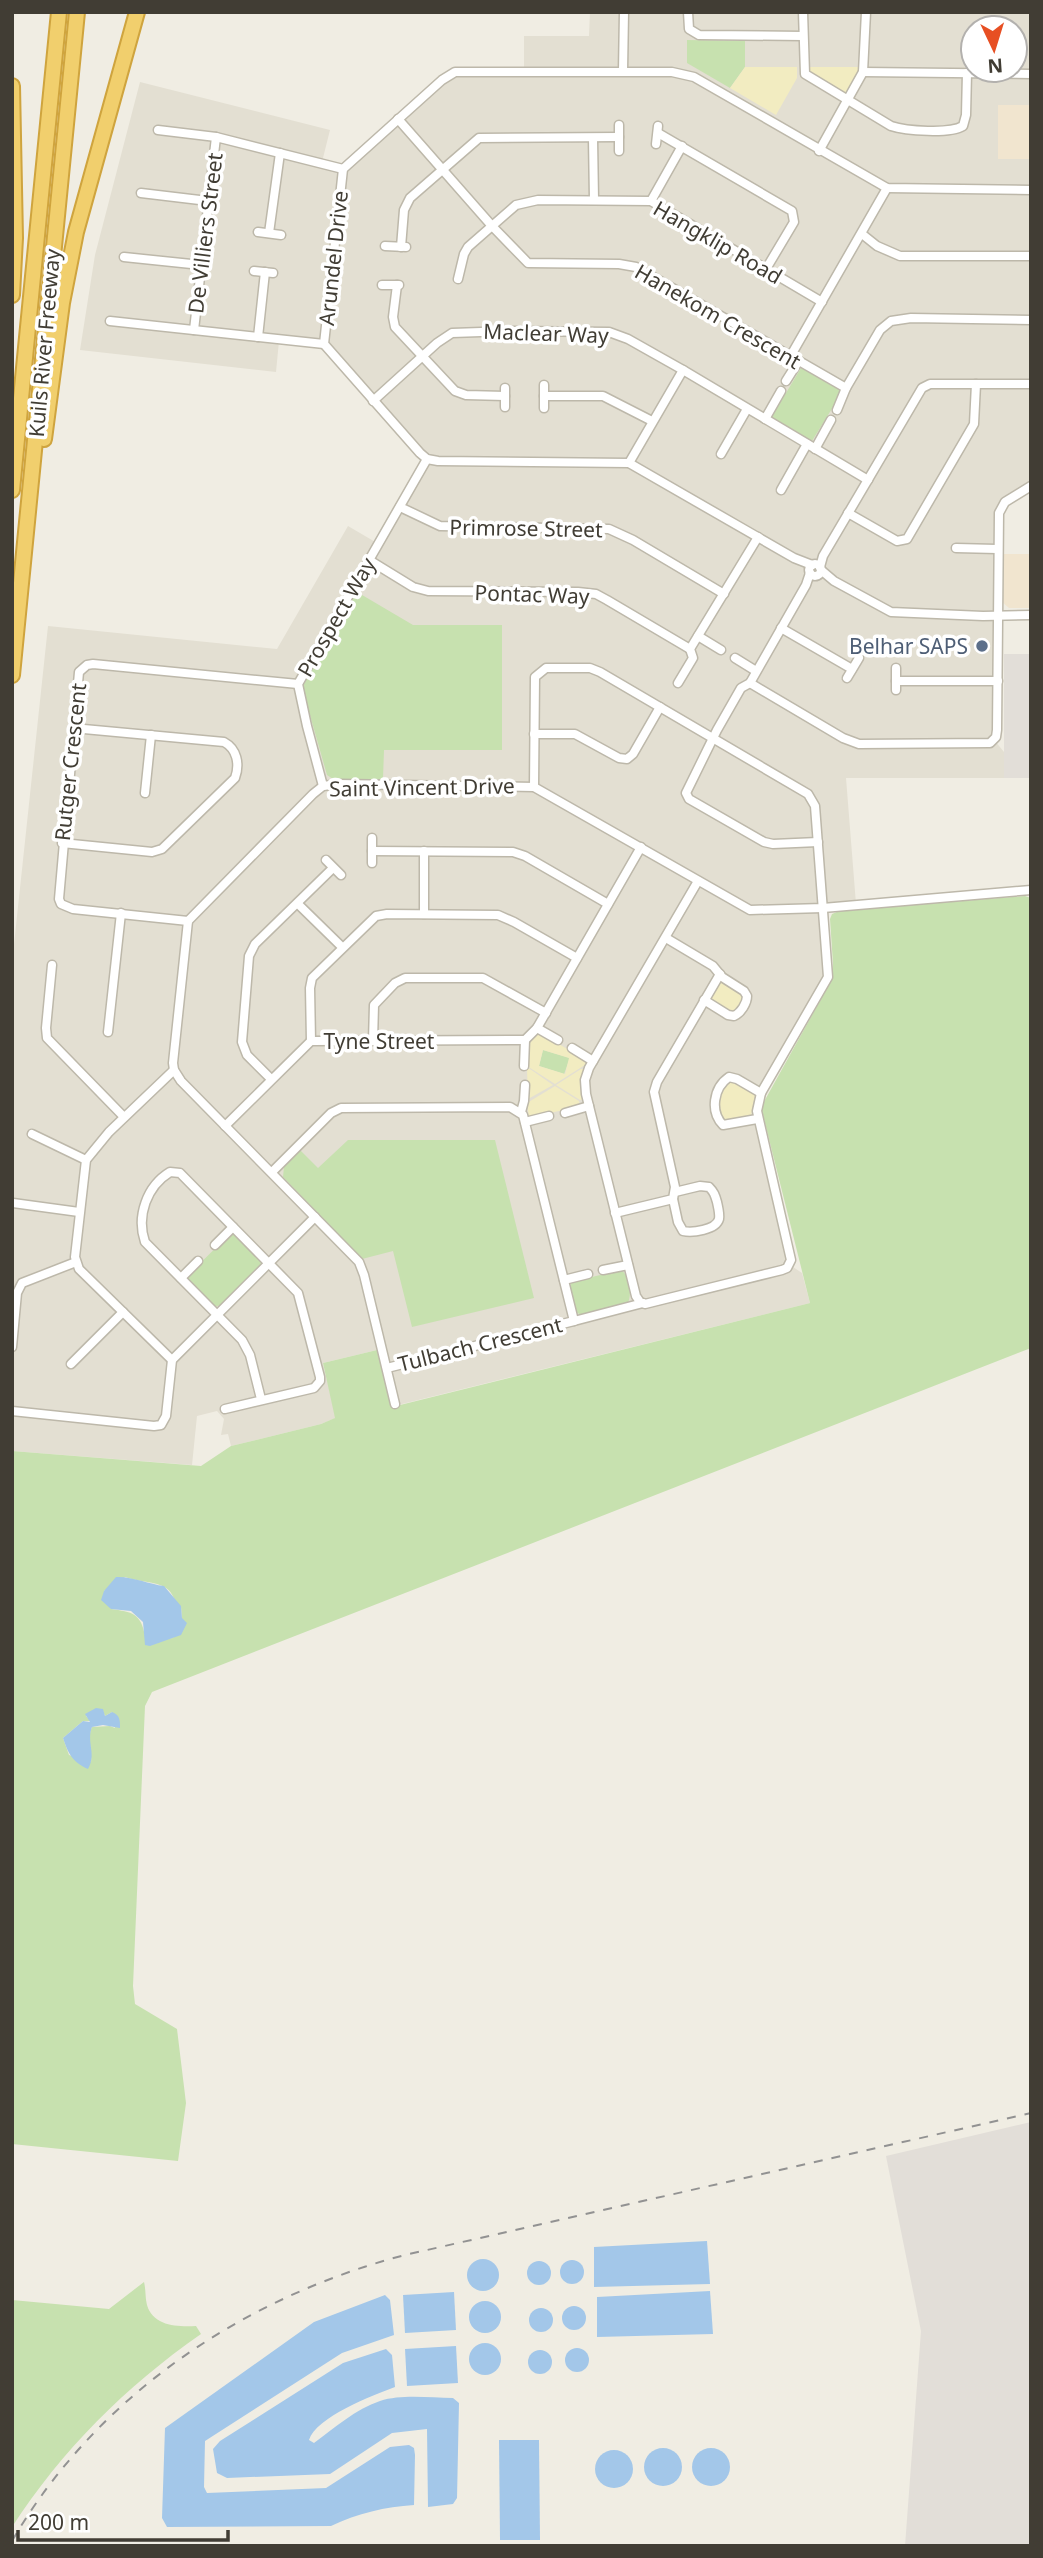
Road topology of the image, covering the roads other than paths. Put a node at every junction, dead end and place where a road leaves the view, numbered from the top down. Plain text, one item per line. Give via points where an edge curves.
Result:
1 (59, 12) edge
2 (77, 12) edge
3 (137, 12) edge
4 (624, 12) edge
5 (688, 12) edge
6 (803, 12) edge
7 (866, 12) edge
8 (803, 36) junction
9 (623, 71) junction
10 (863, 72) junction
11 (959, 73) edge
12 (967, 84) edge
13 (12, 86) edge
14 (848, 102) junction
15 (398, 119) junction
16 (619, 125) dead end
17 (158, 130) dead end
18 (216, 137) junction
19 (619, 137) junction
20 (593, 138) junction
21 (656, 144) dead end
22 (682, 146) junction
23 (619, 150) dead end
24 (819, 151) junction
25 (280, 153) junction
26 (343, 169) junction
27 (441, 169) junction
28 (887, 188) junction
29 (1031, 190) edge
30 (141, 193) dead end
31 (594, 200) junction
32 (208, 201) junction
33 (651, 201) junction
34 (492, 226) junction
35 (258, 232) dead end
36 (269, 233) junction
37 (862, 234) junction
38 (281, 235) dead end
39 (385, 246) dead end
40 (1031, 256) edge
41 (124, 257) dead end
42 (201, 265) junction
43 (766, 269) junction
44 (254, 271) dead end
45 (458, 279) dead end
46 (382, 285) dead end
47 (12, 295) edge
48 (822, 302) junction
49 (1031, 320) edge
50 (110, 321) dead end
51 (194, 330) junction
52 (258, 337) junction
53 (324, 344) junction
54 (422, 357) junction
55 (794, 359) junction
56 (682, 370) junction
57 (786, 382) dead end
58 (976, 384) junction
59 (1031, 384) edge
60 (544, 385) dead end
61 (846, 388) junction
62 (781, 391) dead end
63 (544, 396) junction
64 (373, 401) junction
65 (505, 407) dead end
66 (544, 408) dead end
67 (747, 409) junction
68 (837, 410) dead end
69 (765, 419) junction
70 (831, 420) dead end
71 (652, 421) junction
72 (807, 444) junction
73 (815, 449) junction
74 (721, 454) dead end
75 (428, 459) junction
76 (629, 463) junction
77 (868, 480) junction
78 (1031, 486) edge
79 (12, 490) edge
80 (781, 490) dead end
81 (400, 507) junction
82 (848, 513) junction
83 (26, 529) junction
84 (758, 537) junction
85 (956, 548) dead end
86 (998, 549) junction
87 (369, 560) junction
88 (815, 570) junction
89 (724, 594) junction
90 (998, 615) junction
91 (1031, 615) edge
92 (781, 628) junction
93 (698, 636) junction
94 (691, 649) junction
95 (721, 650) dead end
96 (735, 658) dead end
97 (859, 658) dead end
98 (896, 668) dead end
99 (852, 669) junction
100 (756, 671) junction
101 (12, 675) edge
102 (847, 678) dead end
103 (998, 681) junction
104 (750, 682) junction
105 (678, 683) dead end
106 (298, 684) junction
107 (660, 707) junction
108 (73, 727) junction
109 (534, 734) junction
110 (151, 735) junction
111 (714, 739) junction
112 (323, 786) junction
113 (534, 787) junction
114 (145, 793) dead end
115 (372, 838) dead end
116 (818, 842) junction
117 (62, 843) junction
118 (641, 847) junction
119 (372, 851) junction
120 (424, 851) junction
121 (326, 860) dead end
122 (372, 863) dead end
123 (333, 867) junction
124 (341, 875) dead end
125 (698, 881) junction
126 (1031, 890) edge
127 (298, 904) junction
128 (608, 904) junction
129 (823, 908) junction
130 (121, 914) junction
131 (424, 914) junction
132 (188, 921) junction
133 (666, 938) junction
134 (342, 947) junction
135 (577, 958) junction
136 (52, 965) dead end
137 (720, 974) junction
138 (704, 1000) junction
139 (545, 1013) junction
140 (537, 1028) junction
141 (108, 1032) dead end
142 (525, 1040) junction
143 (558, 1040) dead end
144 (311, 1041) junction
145 (373, 1041) junction
146 (572, 1048) dead end
147 (593, 1060) junction
148 (524, 1066) dead end
149 (174, 1070) junction
150 (271, 1079) junction
151 (524, 1085) dead end
152 (761, 1093) junction
153 (589, 1106) junction
154 (521, 1112) junction
155 (565, 1113) dead end
156 (549, 1116) dead end
157 (124, 1117) junction
158 (757, 1119) junction
159 (525, 1122) junction
160 (225, 1126) junction
161 (32, 1134) dead end
162 (86, 1160) junction
163 (272, 1172) junction
164 (674, 1195) junction
165 (13, 1203) edge
166 (79, 1212) junction
167 (615, 1213) junction
168 (315, 1217) junction
169 (233, 1227) junction
170 (215, 1245) dead end
171 (198, 1261) dead end
172 (76, 1262) junction
173 (269, 1263) junction
174 (628, 1265) junction
175 (603, 1270) dead end
176 (588, 1274) dead end
177 (181, 1279) junction
178 (564, 1280) junction
179 (643, 1303) junction
180 (123, 1312) junction
181 (216, 1314) junction
182 (574, 1321) junction
183 (12, 1347) edge
184 (172, 1360) junction
185 (71, 1364) dead end
186 (387, 1368) junction
187 (261, 1399) junction
188 (395, 1404) dead end
189 (225, 1409) dead end
190 (12, 1410) edge

1 - 79 highway, Kuils River Freeway
2 - 83 highway, Kuils River Freeway
3 - 83 highway via 69,266 38,485
4 - 9 street
5 - 8 street via 689,29 694,34
6 - 8 street
7 - 10 street
8 - 14 street via 805,74
9 - 15 street, Arundel Drive via 455,72
9 - 24 street, Arundel Drive via 687,74
10 - 11 street
10 - 14 street
12 - 14 street via 965,122 958,129 898,128
13 - 47 highway
14 - 24 street
15 - 26 street, Arundel Drive
15 - 27 street, Hanekom Crescent
16 - 19 street
17 - 18 street
18 - 25 street, De Villiers Street
18 - 32 street, De Villiers Street
19 - 20 street
19 - 23 street
20 - 27 street via 483,137
20 - 31 street
21 - 22 street via 658,130
22 - 33 street
22 - 43 street via 792,211 792,226
24 - 28 street, Arundel Drive
25 - 26 street, De Villiers Street
25 - 36 street
26 - 53 street, Arundel Drive
27 - 34 street, Hanekom Crescent
27 - 39 street via 407,203 403,247
28 - 29 street, Arundel Drive
28 - 37 street
30 - 32 street
31 - 33 street, Hangklip Road
31 - 34 street, Hangklip Road via 531,201 516,205
32 - 42 street, De Villiers Street
33 - 43 street, Hangklip Road
34 - 45 street, Hangklip Road via 468,247
34 - 55 street, Hanekom Crescent via 528,263 636,268
35 - 36 street
36 - 38 street
37 - 40 street via 900,256
37 - 48 street
41 - 42 street
42 - 51 street, De Villiers Street
43 - 48 street, Hangklip Road
44 - 52 street via 269,272
46 - 54 street via 399,286 395,327
48 - 55 street
49 - 61 street via 891,321 880,330
50 - 51 street
51 - 52 street, De Villiers Street
52 - 53 street, De Villiers Street
53 - 64 street, Arundel Drive
54 - 56 street, Maclear Way via 458,331 600,331 628,339
54 - 64 street, Maclear Way
54 - 65 street via 460,393 505,392
55 - 57 street
55 - 61 street, Hanekom Crescent
56 - 67 street, Maclear Way
56 - 71 street
58 - 59 street
58 - 77 street via 922,388
58 - 82 street via 974,424 907,539 897,541
60 - 63 street
61 - 68 street
62 - 69 street
63 - 66 street
63 - 71 street via 603,396
64 - 75 street, Arundel Drive
67 - 69 street, Maclear Way
67 - 74 street
69 - 72 street, Maclear Way
70 - 73 street
71 - 76 street
72 - 73 street, Maclear Way
72 - 80 street
73 - 77 street, Maclear Way
75 - 76 street
75 - 81 street, Prospect Way
76 - 84 street
77 - 82 street
78 - 86 street via 1001,507
81 - 87 street, Prospect Way
81 - 89 street, Primrose Street via 440,526 609,528
82 - 88 street
83 - 101 highway, Kuils River Freeway
84 - 88 street
84 - 89 street
85 - 86 street
86 - 90 street
87 - 94 street, Pontac Way via 428,592 596,594
87 - 106 street, Prospect Way
88 - 90 street via 891,612
88 - 92 street
89 - 93 street
90 - 91 street
90 - 103 street
92 - 99 street
92 - 100 street
93 - 94 street
93 - 95 street
94 - 105 street via 693,658
96 - 100 street
97 - 99 street
98 - 103 street via 896,686
99 - 102 street
100 - 104 street
103 - 104 street via 996,737 976,745 851,742
104 - 111 street via 743,686
106 - 108 street, Rutger Crescent via 87,665 79,672
106 - 112 street, Prospect Way
107 - 109 street via 627,759 575,734
107 - 109 street via 597,670 546,668 534,680
107 - 111 street
108 - 110 street
108 - 117 street, Rutger Crescent
109 - 113 street
110 - 114 street
110 - 117 street via 224,741 235,753 235,778 162,849 152,852
111 - 116 street via 808,794 815,806
111 - 116 street via 687,787 689,799 768,844
112 - 113 street, Saint Vincent Drive
112 - 132 street, Saint Vincent Drive
113 - 118 street, Saint Vincent Drive
115 - 119 street
116 - 129 street
117 - 130 street, Rutger Crescent via 57,894 61,904
118 - 125 street, Saint Vincent Drive
118 - 128 street
119 - 120 street
119 - 122 street
120 - 128 street via 518,853
120 - 131 street
121 - 123 street
123 - 124 street
123 - 127 street
125 - 129 street, Saint Vincent Drive via 750,910
125 - 133 street
126 - 129 street, Saint Vincent Drive
127 - 134 street
127 - 150 street via 255,944 249,956 242,1042 247,1055
128 - 135 street
129 - 152 street via 828,977
130 - 132 street, Rutger Crescent
130 - 141 street
131 - 134 street via 376,916
131 - 135 street via 498,915
132 - 149 street
133 - 137 street
133 - 147 street
134 - 144 street via 310,982
135 - 139 street
136 - 157 street via 47,1038
137 - 138 street
137 - 138 street via 746,993 746,1003 731,1016
138 - 164 street via 654,1092
139 - 140 street
139 - 145 street via 482,978 405,978 374,1005
140 - 142 street
140 - 143 street
142 - 145 street, Tyne Street
142 - 148 street
144 - 145 street, Tyne Street
144 - 150 street, Tyne Street
146 - 147 street
147 - 153 street via 585,1080
149 - 157 street
149 - 160 street
150 - 160 street, Tyne Street
151 - 154 street, Tulbach Crescent
152 - 158 street
152 - 158 street via 729,1077 715,1099 723,1125
153 - 155 street
153 - 167 street
154 - 159 street, Tulbach Crescent
154 - 163 street via 510,1107 341,1108
156 - 159 street
157 - 162 street
158 - 179 street, Tulbach Crescent via 790,1265
159 - 178 street, Tulbach Crescent
160 - 163 street
161 - 162 street
162 - 166 street
163 - 168 street
164 - 164 street via 683,1231 701,1230 718,1222 715,1194 709,1187
164 - 167 street
165 - 166 street
166 - 172 street
167 - 174 street
168 - 173 street
168 - 186 street via 359,1262
169 - 170 street
169 - 173 street
169 - 177 street via 180,1173 166,1174 146,1198 142,1232 147,1245
171 - 177 street
172 - 180 street
172 - 183 street via 27,1279 19,1287
173 - 181 street
173 - 187 street via 302,1299 320,1381 314,1388
174 - 175 street
174 - 179 street via 636,1296
176 - 178 street
177 - 181 street
178 - 182 street, Tulbach Crescent
179 - 182 street, Tulbach Crescent
180 - 184 street
180 - 185 street
181 - 184 street
181 - 187 street via 247,1348
182 - 186 street, Tulbach Crescent
184 - 190 street via 161,1425
186 - 188 street
187 - 189 street

